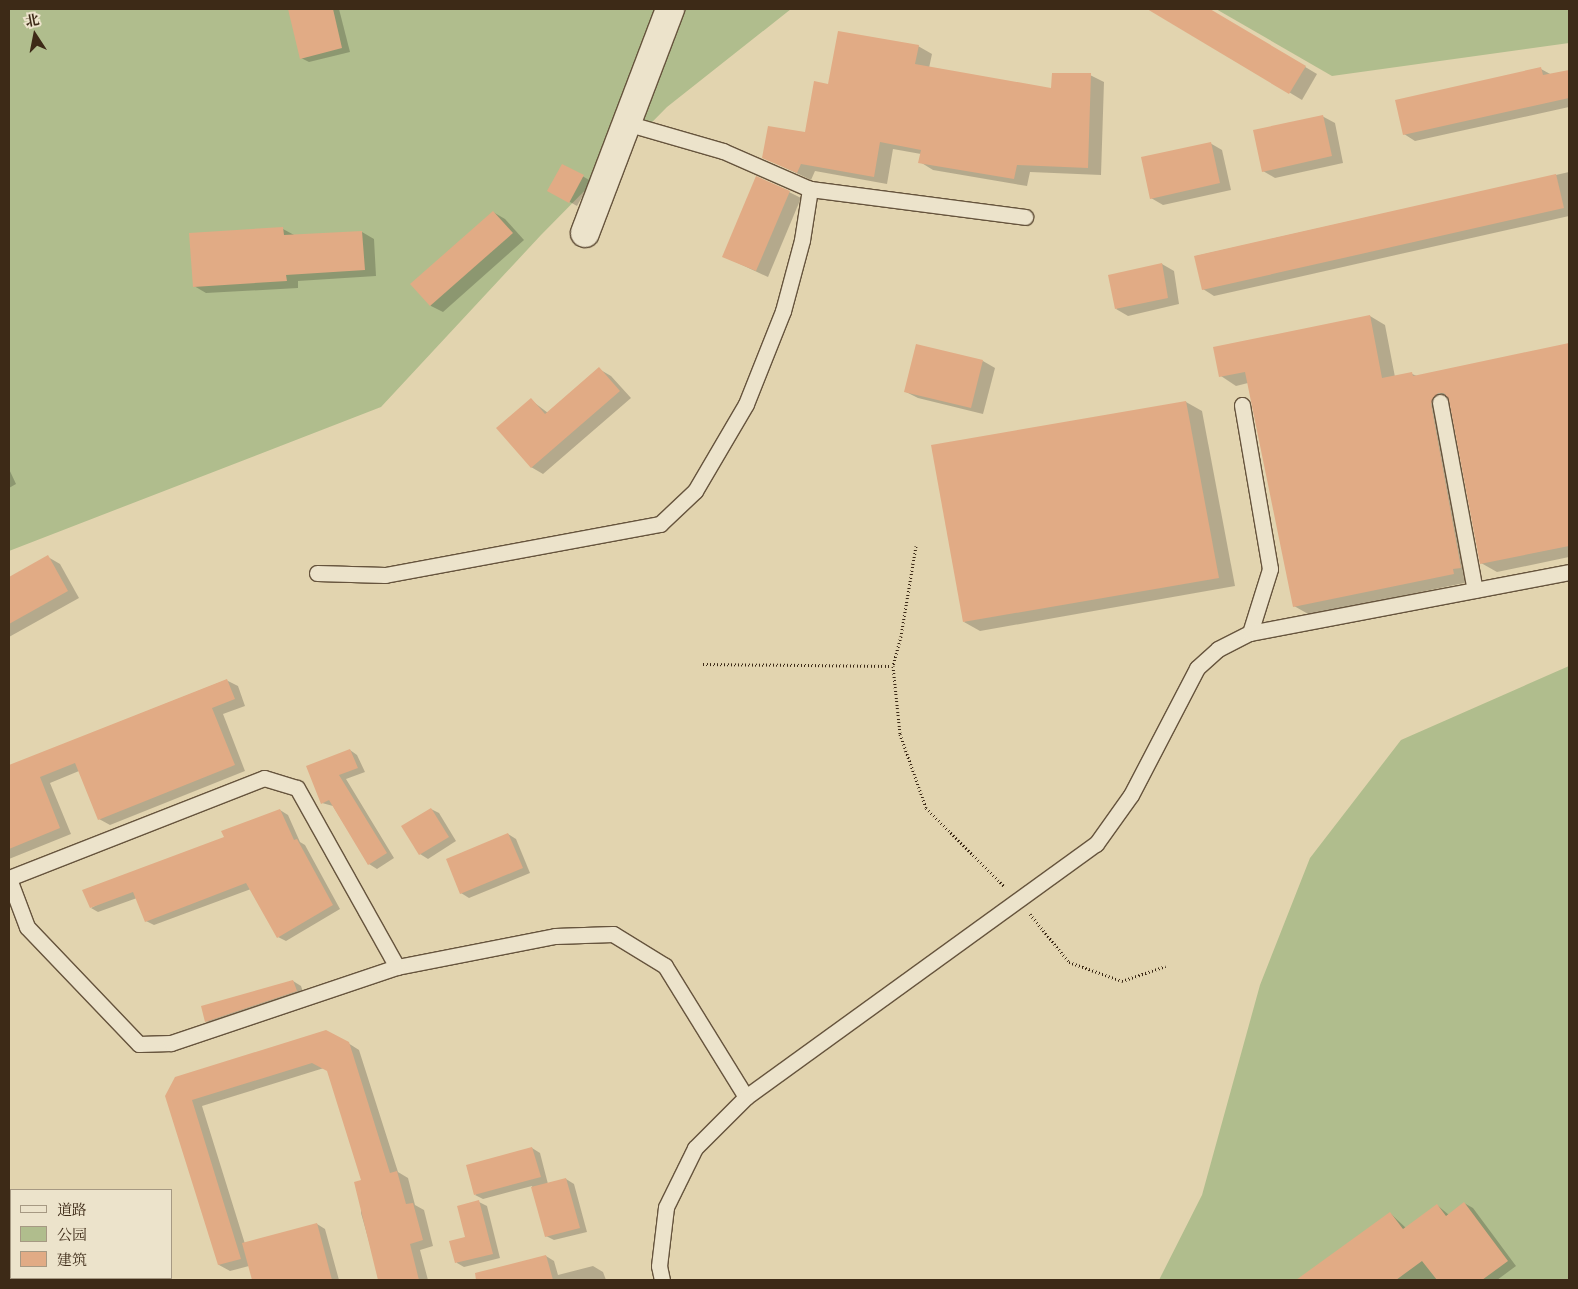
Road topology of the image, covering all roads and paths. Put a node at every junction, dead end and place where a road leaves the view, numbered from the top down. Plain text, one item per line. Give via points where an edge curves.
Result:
1 (670, 9) edge
2 (626, 123) junction
3 (810, 189) junction
4 (1025, 217) dead end
5 (585, 233) dead end
6 (1440, 402) dead end
7 (1242, 405) dead end
8 (916, 546) dead end
9 (1569, 572) edge
10 (317, 573) dead end
11 (1475, 590) junction
12 (1250, 633) junction
13 (703, 664) dead end
14 (893, 666) junction
15 (9, 878) edge
16 (1018, 900) junction
17 (1166, 966) dead end
18 (397, 967) junction
19 (746, 1097) junction
20 (662, 1280) edge

1 - 2 street
2 - 3 lane via 723,151
2 - 5 street
3 - 4 lane
3 - 10 lane via 802,240 783,311 746,404 695,491 660,524 385,575
6 - 11 lane
7 - 12 lane via 1270,569
8 - 14 path
9 - 11 lane
11 - 12 lane
12 - 16 lane via 1218,648 1197,668 1131,795 1096,844
13 - 14 path
14 - 16 path via 900,734 926,808
15 - 18 lane via 27,927 139,1044 171,1043
15 - 18 lane via 264,778 297,788
16 - 17 path via 1069,962 1122,981
16 - 19 lane
18 - 19 lane via 555,936 613,934 665,966
19 - 20 lane via 694,1148 666,1208 659,1266

